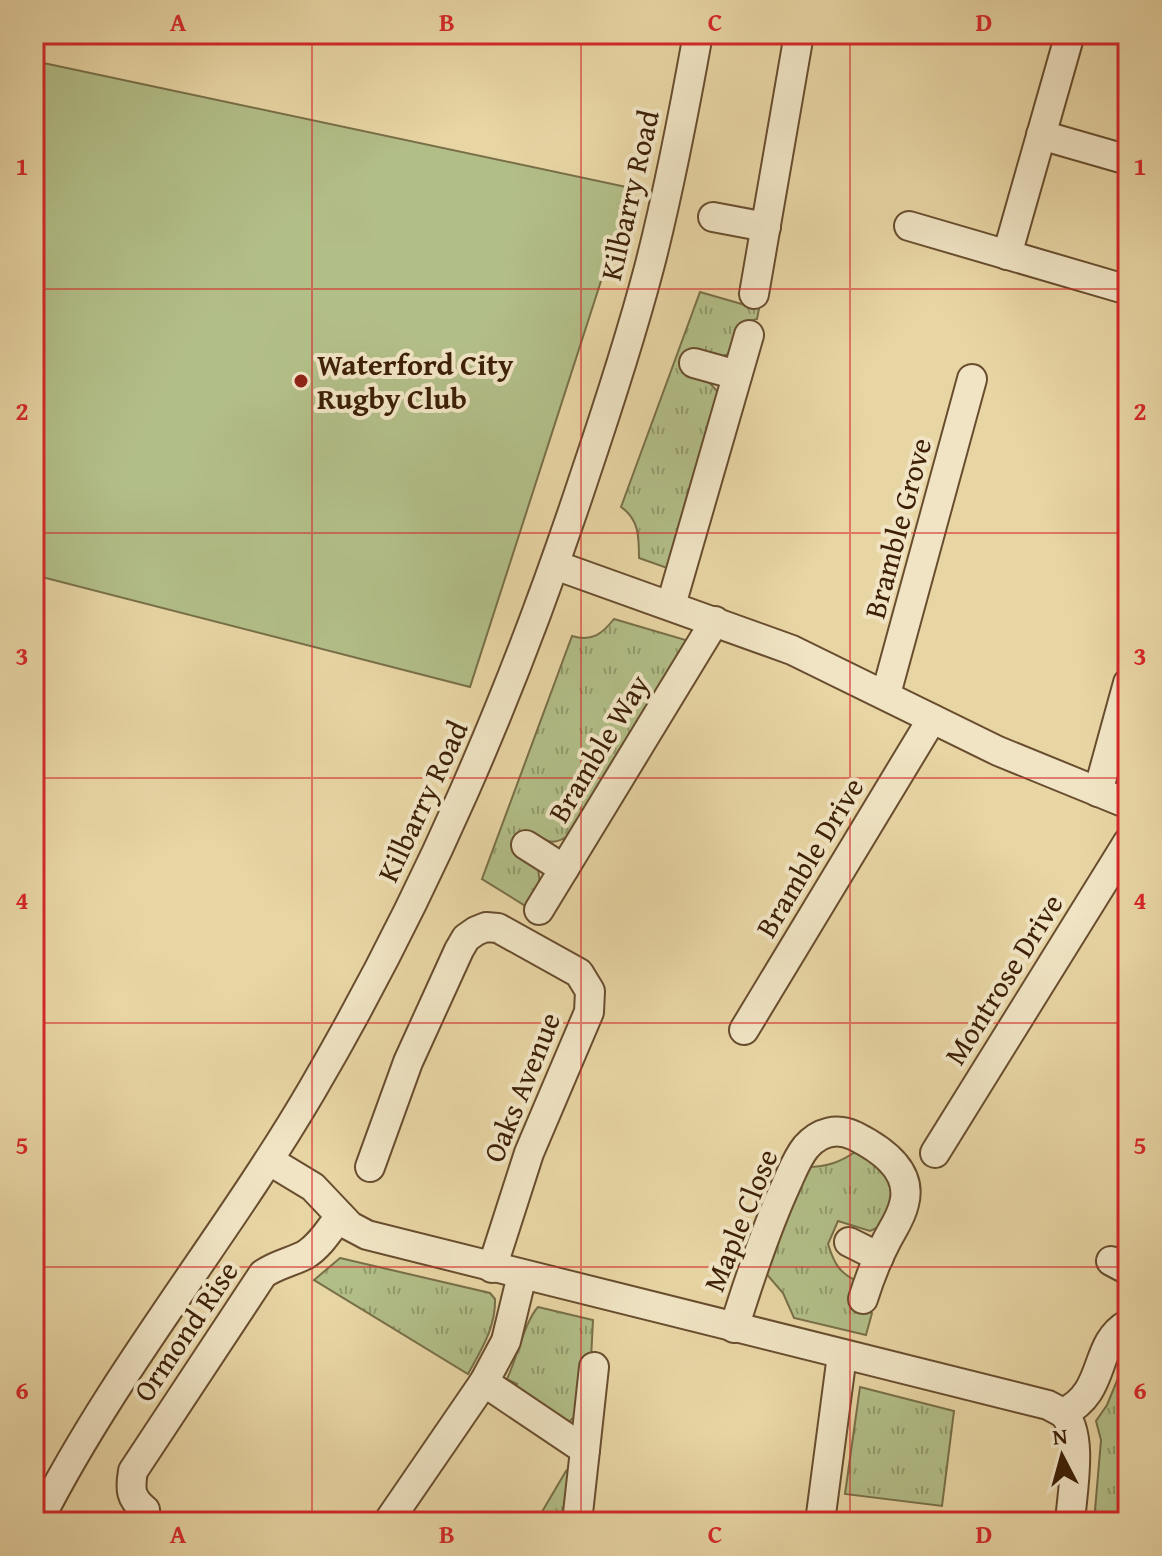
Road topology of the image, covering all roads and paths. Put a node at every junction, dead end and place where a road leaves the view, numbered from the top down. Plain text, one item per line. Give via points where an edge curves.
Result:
1 (698, 34) edge
2 (799, 34) edge
3 (1070, 34) edge
4 (1041, 135) junction
5 (1128, 160) edge
6 (713, 217) dead end
7 (909, 226) dead end
8 (766, 227) junction
9 (1007, 255) junction
10 (1128, 290) edge
11 (754, 294) dead end
12 (749, 335) dead end
13 (694, 363) dead end
14 (737, 375) junction
15 (972, 379) dead end
16 (555, 565) junction
17 (671, 605) junction
18 (715, 621) junction
19 (1128, 683) edge
20 (886, 694) junction
21 (932, 719) junction
22 (1098, 792) junction
23 (1128, 804) edge
24 (1128, 842) edge
25 (526, 845) dead end
26 (564, 869) junction
27 (539, 910) dead end
28 (744, 1030) dead end
29 (935, 1153) dead end
30 (270, 1161) junction
31 (370, 1167) dead end
32 (340, 1216) junction
33 (849, 1242) dead end
34 (879, 1257) junction
35 (492, 1268) junction
36 (522, 1275) junction
37 (863, 1299) dead end
38 (1128, 1324) edge
39 (734, 1328) junction
40 (842, 1355) junction
41 (594, 1367) dead end
42 (484, 1382) junction
43 (1063, 1413) junction
44 (585, 1450) junction
45 (145, 1510) dead end
46 (821, 1517) edge
47 (38, 1522) edge
48 (388, 1522) edge
49 (577, 1522) edge
50 (1070, 1522) edge

1 - 16 street, Kilbarry Road via 648,271
2 - 8 street
3 - 4 street
4 - 5 street
4 - 9 street
6 - 8 street
7 - 9 street
8 - 11 street
9 - 10 street
12 - 14 street
13 - 14 street
14 - 17 street
15 - 20 street, Bramble Grove
16 - 17 street
16 - 30 street, Kilbarry Road via 489,739 433,864 374,980
17 - 18 street
18 - 20 street
18 - 26 street, Bramble Way
19 - 22 street
20 - 21 street
21 - 22 street
21 - 28 street, Bramble Drive
22 - 23 street
24 - 29 street, Montrose Drive
25 - 26 street
26 - 27 street, Bramble Way
30 - 32 street via 313,1187
30 - 47 street, Kilbarry Road via 97,1419
31 - 35 street, Oaks Avenue via 420,1034 471,934 498,928 579,973 590,991 589,1012 529,1153
32 - 35 street via 367,1235
32 - 45 street, Ormond Rise via 317,1245 263,1274 133,1471 134,1501
33 - 34 street
34 - 37 street, Maple Close
34 - 39 street, Maple Close via 905,1204 901,1172 855,1136 826,1133 806,1148 796,1165
35 - 36 street
36 - 39 street
36 - 42 street via 506,1341
38 - 43 street via 1112,1339 1085,1398
39 - 40 street
40 - 43 street
40 - 46 street
41 - 44 street
42 - 44 street
42 - 48 street
43 - 50 street via 1075,1441
44 - 49 street

